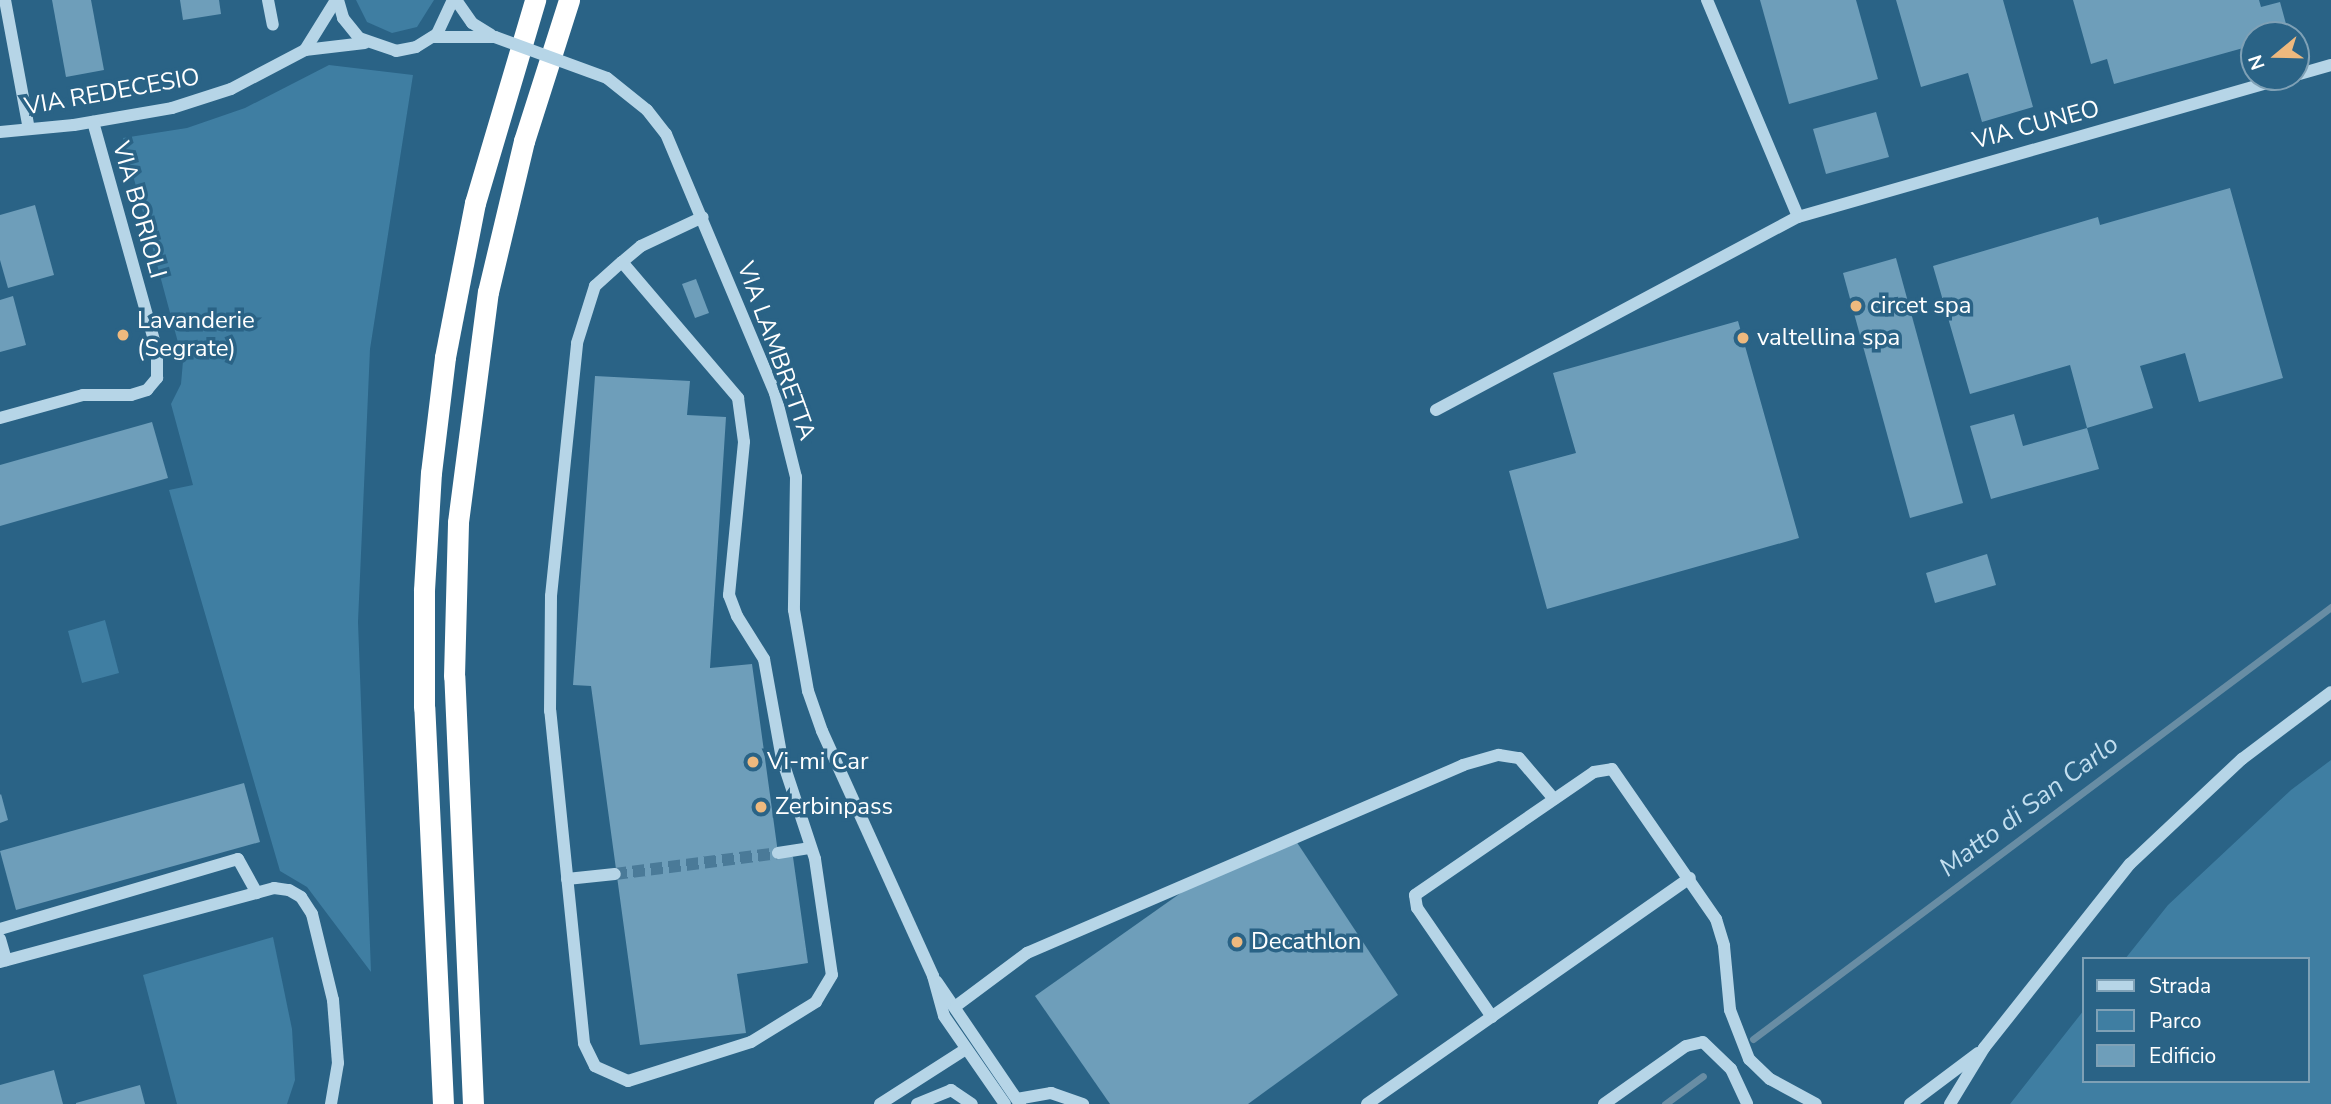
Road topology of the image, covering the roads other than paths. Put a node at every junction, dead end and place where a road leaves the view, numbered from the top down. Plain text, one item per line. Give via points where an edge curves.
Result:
1 (5, 0) edge
2 (268, 0) edge
3 (337, 0) edge
4 (454, 0) edge
5 (535, 0) edge
6 (569, 0) edge
7 (1707, 0) edge
8 (273, 25) dead end
9 (433, 37) junction
10 (495, 37) junction
11 (365, 43) junction
12 (305, 50) junction
13 (2331, 65) edge
14 (2310, 71) edge
15 (2240, 91) edge
16 (93, 122) junction
17 (29, 130) junction
18 (0, 132) edge
19 (1798, 216) junction
20 (703, 217) junction
21 (622, 262) junction
22 (1436, 410) dead end
23 (0, 418) edge
24 (2331, 692) edge
25 (1554, 799) junction
26 (811, 848) junction
27 (778, 853) tunnel mouth
28 (615, 874) tunnel mouth
29 (1690, 878) junction
30 (567, 879) junction
31 (257, 893) junction
32 (0, 929) edge
33 (0, 939) edge
34 (3, 961) edge
35 (933, 976) junction
36 (956, 1006) junction
37 (1492, 1017) junction
38 (1984, 1048) junction
39 (966, 1049) junction
40 (1014, 1102) edge
41 (331, 1104) edge
42 (443, 1104) edge
43 (473, 1104) edge
44 (880, 1104) edge
45 (917, 1104) edge
46 (972, 1104) edge
47 (1083, 1104) edge
48 (1367, 1104) edge
49 (1604, 1104) edge
50 (1747, 1104) edge
51 (1816, 1104) edge
52 (1910, 1104) edge
53 (1950, 1104) edge

1 - 17 street
2 - 8 street
3 - 11 street via 350,28
3 - 12 street
4 - 9 street via 448,18
4 - 10 street, VIA LAMBRETTA via 472,23
5 - 42 highway via 505,90 467,242 445,357 431,473 424,590 424,708
6 - 43 highway via 524,141 491,279 458,522 453,676
7 - 19 street
9 - 10 street, VIA LAMBRETTA
9 - 11 street, VIA REDECESIO via 403,51
10 - 20 street, VIA LAMBRETTA, bridge via 607,79 646,110 666,134
11 - 12 street, VIA REDECESIO
12 - 16 street, VIA REDECESIO via 213,96
13 - 14 street
15 - 19 street, VIA CUNEO
16 - 17 street, VIA REDECESIO
16 - 23 street, VIA BORIOLI via 160,370 147,390 124,396 83,395
17 - 18 street, VIA REDECESIO
19 - 22 street, VIA CUNEO
20 - 21 street via 641,246
20 - 35 street, VIA LAMBRETTA via 790,438 797,496 795,625 808,691
21 - 26 street via 738,398 744,442 729,595 764,659 782,759
21 - 30 street via 595,286 577,343 551,596 550,710
24 - 38 street via 2242,758 2130,864
25 - 29 street via 1594,772 1612,769
25 - 36 street via 1519,758 1499,755 1463,765 1027,953
25 - 37 street via 1415,895 1417,908
26 - 27 street
26 - 30 street via 832,975 827,990 788,1021 751,1042 642,1080 616,1080 595,1066 588,1055
28 - 30 street
29 - 37 street
29 - 51 street via 1716,919 1724,946 1730,1010 1749,1059 1770,1079
31 - 32 street via 238,859
31 - 34 street
31 - 41 street via 274,888 301,897 320,937 337,1032
33 - 34 street
35 - 36 street, VIA LAMBRETTA
35 - 39 street, VIA LAMBRETTA via 944,1016
36 - 40 street, VIA LAMBRETTA
37 - 48 street
38 - 52 street
38 - 53 street
39 - 40 street, VIA LAMBRETTA
39 - 44 street
40 - 47 street via 1051,1093
45 - 46 street via 951,1090
49 - 50 street via 1686,1046 1703,1042 1731,1069

